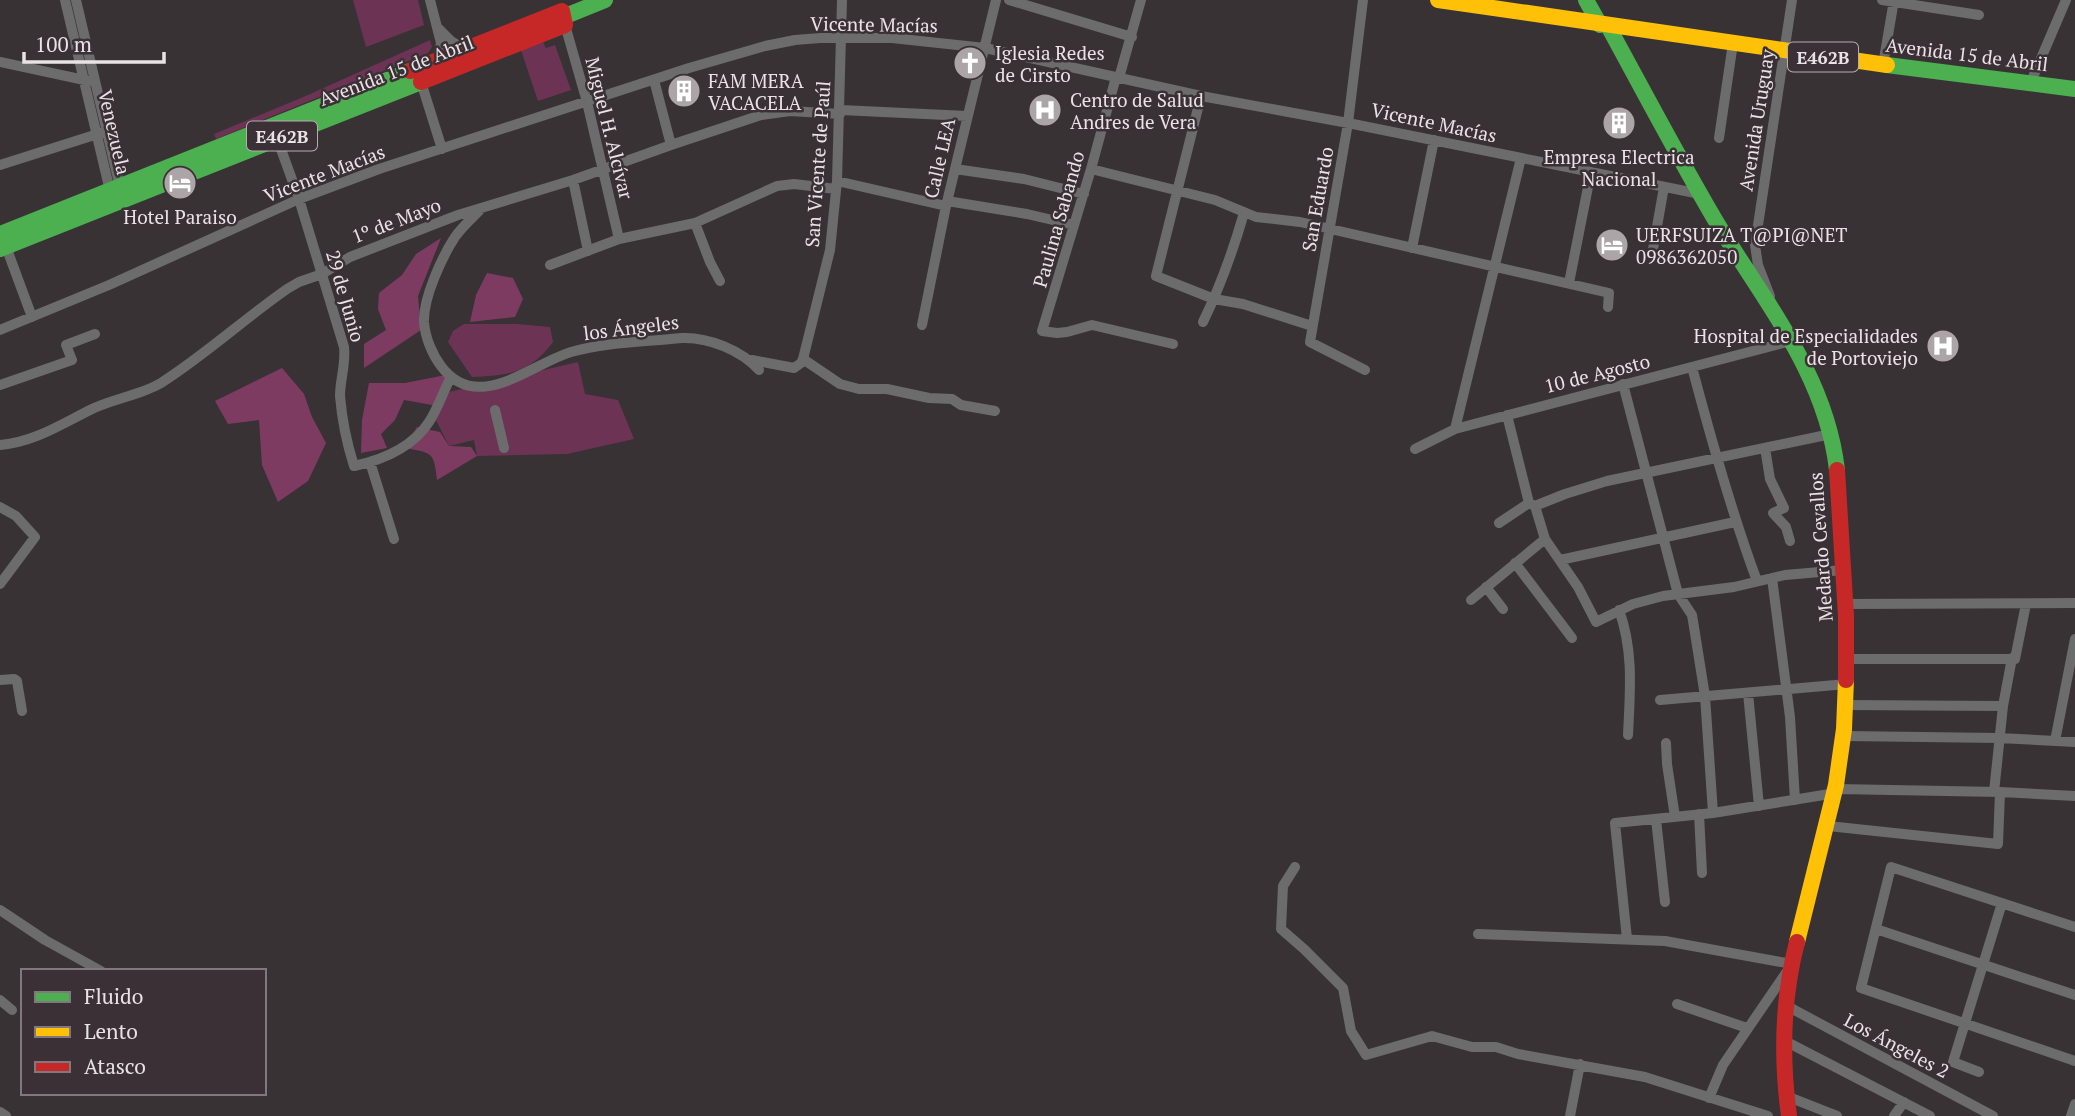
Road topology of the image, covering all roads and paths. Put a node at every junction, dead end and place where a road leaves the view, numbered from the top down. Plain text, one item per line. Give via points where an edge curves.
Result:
1 (65, 0) edge
2 (76, 0) edge
3 (82, 0) edge
4 (430, 0) edge
5 (605, 0) edge
6 (842, 0) edge
7 (996, 0) edge
8 (1009, 0) edge
9 (1141, 0) edge
10 (1363, 0) edge
11 (1438, 0) edge
12 (1586, 0) edge
13 (1792, 0) edge
14 (1882, 0) edge
15 (2066, 0) edge
16 (1894, 1) edge
17 (1466, 2) edge
18 (562, 13) edge
19 (1979, 15) dead end
20 (1604, 26) junction
21 (438, 28) junction
22 (841, 37) junction
23 (1132, 37) junction
24 (1733, 43) junction
25 (985, 47) junction
26 (465, 50) junction
27 (1784, 51) junction
28 (490, 56) junction
29 (438, 60) junction
30 (0, 62) edge
31 (1883, 65) junction
32 (1117, 77) junction
33 (89, 79) junction
34 (654, 80) junction
35 (422, 82) junction
36 (2030, 84) junction
37 (2075, 89) edge
38 (1202, 96) junction
39 (587, 102) junction
40 (840, 112) junction
41 (967, 116) junction
42 (1348, 123) junction
43 (103, 128) junction
44 (277, 138) junction
45 (1719, 138) dead end
46 (1434, 140) junction
47 (671, 145) junction
48 (442, 149) junction
49 (1521, 158) junction
50 (0, 165) edge
51 (603, 169) junction
52 (955, 169) junction
53 (1091, 169) junction
54 (1591, 172) junction
55 (573, 180) junction
56 (837, 185) junction
57 (1664, 187) junction
58 (115, 189) junction
59 (1178, 189) junction
60 (1084, 194) junction
61 (1700, 194) junction
62 (299, 199) junction
63 (946, 204) junction
64 (482, 208) junction
65 (1244, 213) junction
66 (695, 223) junction
67 (1074, 225) junction
68 (1330, 228) junction
69 (2, 238) edge
70 (619, 239) junction
71 (1755, 245) junction
72 (1412, 248) junction
73 (588, 251) junction
74 (1734, 251) junction
75 (1652, 255) dead end
76 (550, 265) dead end
77 (1496, 267) junction
78 (322, 274) junction
79 (720, 281) dead end
80 (1569, 283) junction
81 (1214, 299) junction
82 (1608, 307) dead end
83 (32, 317) junction
84 (1203, 322) dead end
85 (922, 325) dead end
86 (1312, 326) junction
87 (0, 330) edge
88 (95, 334) dead end
89 (1790, 339) junction
90 (1173, 344) dead end
91 (747, 359) junction
92 (804, 360) junction
93 (1692, 367) junction
94 (760, 370) dead end
95 (1365, 370) dead end
96 (451, 377) junction
97 (1623, 384) junction
98 (0, 386) edge
99 (495, 410) dead end
100 (995, 411) dead end
101 (1507, 415) junction
102 (1455, 429) junction
103 (1831, 434) junction
104 (0, 445) edge
105 (504, 448) dead end
106 (1765, 448) junction
107 (1415, 449) dead end
108 (1716, 458) junction
109 (370, 463) junction
110 (1646, 473) junction
111 (1532, 505) junction
112 (0, 507) edge
113 (1735, 522) junction
114 (1499, 523) dead end
115 (1663, 538) junction
116 (394, 539) dead end
117 (1545, 539) junction
118 (1790, 541) dead end
119 (1560, 560) junction
120 (1515, 563) junction
121 (1843, 569) junction
122 (1772, 578) junction
123 (1757, 581) junction
124 (0, 584) edge
125 (1486, 587) junction
126 (1678, 594) junction
127 (1471, 600) dead end
128 (2075, 603) edge
129 (1845, 604) junction
130 (2026, 604) junction
131 (1503, 609) dead end
132 (1619, 610) junction
133 (1572, 638) dead end
134 (2075, 639) edge
135 (1847, 659) junction
136 (2012, 659) junction
137 (0, 680) edge
138 (1847, 684) junction
139 (1786, 690) junction
140 (1748, 693) junction
141 (1705, 696) junction
142 (1660, 700) dead end
143 (1846, 705) junction
144 (2003, 706) junction
145 (22, 711) dead end
146 (1628, 735) dead end
147 (1844, 736) junction
148 (1999, 738) junction
149 (2055, 741) junction
150 (2075, 742) edge
151 (1666, 743) dead end
152 (1836, 791) junction
153 (1997, 792) junction
154 (2075, 796) edge
155 (1795, 800) junction
156 (1759, 806) junction
157 (1713, 813) junction
158 (1699, 814) junction
159 (1675, 817) junction
160 (1656, 818) junction
161 (1828, 826) junction
162 (1295, 867) dead end
163 (1702, 873) dead end
164 (1665, 902) dead end
165 (2002, 903) junction
166 (0, 910) edge
167 (2075, 927) edge
168 (1876, 929) junction
169 (1478, 934) dead end
170 (1627, 939) junction
171 (1791, 964) junction
172 (1983, 964) junction
173 (97, 969) edge
174 (2075, 995) edge
175 (0, 1000) edge
176 (1677, 1004) dead end
177 (1785, 1005) junction
178 (12, 1010) dead end
179 (1965, 1023) junction
180 (1747, 1028) junction
181 (1783, 1040) junction
182 (2075, 1060) edge
183 (1580, 1064) junction
184 (1979, 1072) dead end
185 (1786, 1096) junction
186 (1709, 1097) junction
187 (1903, 1102) junction
188 (2075, 1104) edge
189 (0, 1112) edge
190 (6, 1116) edge
191 (1570, 1116) edge
192 (1768, 1116) edge
193 (1789, 1116) edge
194 (1837, 1116) edge
195 (1894, 1116) edge
196 (1930, 1116) edge
197 (1993, 1116) edge
198 (2071, 1116) edge

1 - 33 street, Venezuela
2 - 33 street, Venezuela
3 - 43 street via 107,111
4 - 21 street
5 - 18 main road, Avenida 15 de Abril / E462B
6 - 22 street, San Vicente de Paúl
7 - 25 street, Calle LEA
8 - 23 street
9 - 23 street, Paulina Sabando
10 - 42 street, San Eduardo
11 - 17 main road, Avenida 15 de Abril / E462B
12 - 20 main road, Medardo Cevallos
13 - 27 street, Avenida Uruguay
14 - 16 street
15 - 36 street
16 - 19 street
16 - 31 street
17 - 20 main road, Avenida 15 de Abril / E462B
18 - 26 main road, Avenida 15 de Abril / E462B
18 - 28 main road, Avenida 15 de Abril / E462B
18 - 39 street, Miguel H. Alcívar
20 - 24 main road, Avenida 15 de Abril / E462B
20 - 61 main road, Medardo Cevallos
21 - 26 street
21 - 29 street
22 - 25 street, Vicente Macías
22 - 34 street, Vicente Macías via 765,46
22 - 40 street, San Vicente de Paúl
23 - 32 street, Paulina Sabando
24 - 27 main road, Avenida 15 de Abril / E462B
24 - 45 street
25 - 32 street, Vicente Macías
25 - 41 street, Calle LEA
26 - 28 street
26 - 29 main road, Avenida 15 de Abril / E462B
27 - 31 main road, Avenida 15 de Abril / E462B
27 - 71 street, Avenida Uruguay
28 - 35 main road, Avenida 15 de Abril / E462B
29 - 35 street
29 - 58 main road, Avenida 15 de Abril / E462B
30 - 33 street
31 - 36 main road, Avenida 15 de Abril / E462B
32 - 38 street, Vicente Macías
32 - 53 street, Paulina Sabando
33 - 43 street, Venezuela
34 - 39 street, Vicente Macías
34 - 47 street
35 - 44 main road, Avenida 15 de Abril / E462B
35 - 48 street
36 - 37 main road, Avenida 15 de Abril / E462B
38 - 42 street, Vicente Macías
38 - 59 street
39 - 48 street, Vicente Macías
39 - 51 street, Miguel H. Alcívar
40 - 41 street, 1º de Mayo
40 - 47 street, 1º de Mayo via 779,112
40 - 56 street, San Vicente de Paúl
41 - 52 street, Calle LEA
42 - 46 street, Vicente Macías
42 - 68 street, San Eduardo
43 - 50 street
43 - 58 street, Venezuela
44 - 62 street, 29 de Junio
44 - 69 main road, Avenida 15 de Abril / E462B
46 - 49 street, Vicente Macías
46 - 72 street
47 - 51 street, 1º de Mayo
48 - 62 street, Vicente Macías
49 - 54 street, Vicente Macías
49 - 77 street
51 - 55 street, 1º de Mayo
51 - 70 street, Miguel H. Alcívar
52 - 60 street
52 - 63 street, Calle LEA
53 - 59 street
53 - 60 street, Paulina Sabando
54 - 57 street, Vicente Macías
54 - 80 street
55 - 64 street, 1º de Mayo
55 - 73 street
56 - 63 street
56 - 66 street via 777,186
56 - 92 street, San Vicente de Paúl via 828,261
57 - 61 street, Vicente Macías
57 - 75 street
58 - 69 main road, Avenida 15 de Abril / E462B
59 - 65 street
59 - 81 street via 1156,276
60 - 67 street, Paulina Sabando
61 - 74 main road, Medardo Cevallos
62 - 78 street, 29 de Junio
62 - 83 street, Vicente Macías
63 - 67 street
63 - 85 street, Calle LEA
64 - 78 street, 1º de Mayo via 350,257
64 - 96 street via 447,250 424,313 431,348
65 - 68 street
65 - 81 street
66 - 70 street
66 - 79 street
67 - 90 street, Paulina Sabando via 1042,331 1067,332 1092,324
68 - 72 street
68 - 86 street, San Eduardo
69 - 83 street
70 - 73 street
71 - 74 street via 1748,254
71 - 89 street, Avenida Uruguay via 1761,274
72 - 77 street
73 - 76 street
74 - 89 main road, Medardo Cevallos
77 - 80 street
77 - 102 street
78 - 104 street, 1º de Mayo via 287,289 151,388 110,401 38,437
78 - 109 street, 29 de Junio via 344,347 341,396 348,447 354,467
80 - 82 street via 1609,293
81 - 84 street
81 - 86 street
83 - 87 street, Vicente Macías
86 - 95 street via 1310,342
88 - 98 street via 66,345 72,360
89 - 93 street, 10 de Agosto
89 - 103 main road, Medardo Cevallos via 1819,394
91 - 92 street via 794,368
91 - 94 street, los Ángeles
91 - 96 street, los Ángeles via 694,337 586,348 518,378 481,387
92 - 100 street via 840,384 953,399 961,405
93 - 97 street, 10 de Agosto
93 - 108 street
96 - 109 street via 417,437
97 - 101 street, 10 de Agosto
97 - 110 street
99 - 105 street
101 - 102 street, 10 de Agosto
101 - 111 street
102 - 107 street, 10 de Agosto
103 - 106 street
103 - 121 main road, Medardo Cevallos
106 - 108 street
106 - 118 street via 1769,480 1784,509 1773,513 1786,527
108 - 110 street
108 - 113 street
109 - 116 street
110 - 111 street
110 - 115 street
111 - 114 street
111 - 117 street
112 - 124 street via 36,537
113 - 115 street
113 - 123 street
115 - 119 street
115 - 126 street
117 - 119 street
117 - 120 street
119 - 132 street via 1596,622
120 - 125 street
120 - 133 street
121 - 122 street
121 - 129 main road, Medardo Cevallos
122 - 123 street
122 - 139 street
123 - 126 street
125 - 127 street
125 - 131 street
126 - 132 street
126 - 141 street via 1692,615
128 - 130 street
129 - 130 street
129 - 135 main road, Medardo Cevallos
130 - 136 street
132 - 146 street via 1629,642
134 - 149 street
135 - 136 street
135 - 138 main road, Medardo Cevallos
136 - 144 street
137 - 145 street via 17,681
138 - 139 street
138 - 143 main road, Medardo Cevallos
139 - 140 street
139 - 155 street
140 - 141 street
140 - 156 street
141 - 142 street
141 - 157 street
143 - 144 street
143 - 147 main road, Medardo Cevallos
144 - 148 street
147 - 148 street
147 - 152 main road, Medardo Cevallos
148 - 149 street
148 - 153 street
149 - 150 street
151 - 159 street
152 - 153 street
152 - 155 street
152 - 161 main road, Medardo Cevallos
153 - 154 street
153 - 161 street via 1998,844
155 - 156 street
156 - 157 street
157 - 158 street
158 - 159 street
158 - 163 street
159 - 160 street
160 - 164 street
160 - 170 street via 1615,823
161 - 171 main road, Medardo Cevallos
162 - 183 street via 1283,887 1281,929 1343,988 1351,1031 1366,1055 1432,1036
165 - 167 street
165 - 168 street via 1891,867
165 - 172 street
166 - 173 street
168 - 172 street
168 - 179 street via 1861,988
169 - 170 street
170 - 171 street via 1665,941
171 - 177 main road, Medardo Cevallos
171 - 180 street
172 - 174 street
172 - 179 street
175 - 178 street
176 - 180 street
177 - 181 main road, Medardo Cevallos
177 - 197 street, Los Ángeles 2
179 - 182 street
179 - 184 street via 1953,1062
180 - 186 street
181 - 185 main road, Medardo Cevallos
181 - 187 street
183 - 186 street via 1645,1077
183 - 191 street
185 - 193 main road, Medardo Cevallos
185 - 194 street
186 - 192 street
187 - 195 street
187 - 196 street
188 - 198 street
189 - 190 street

